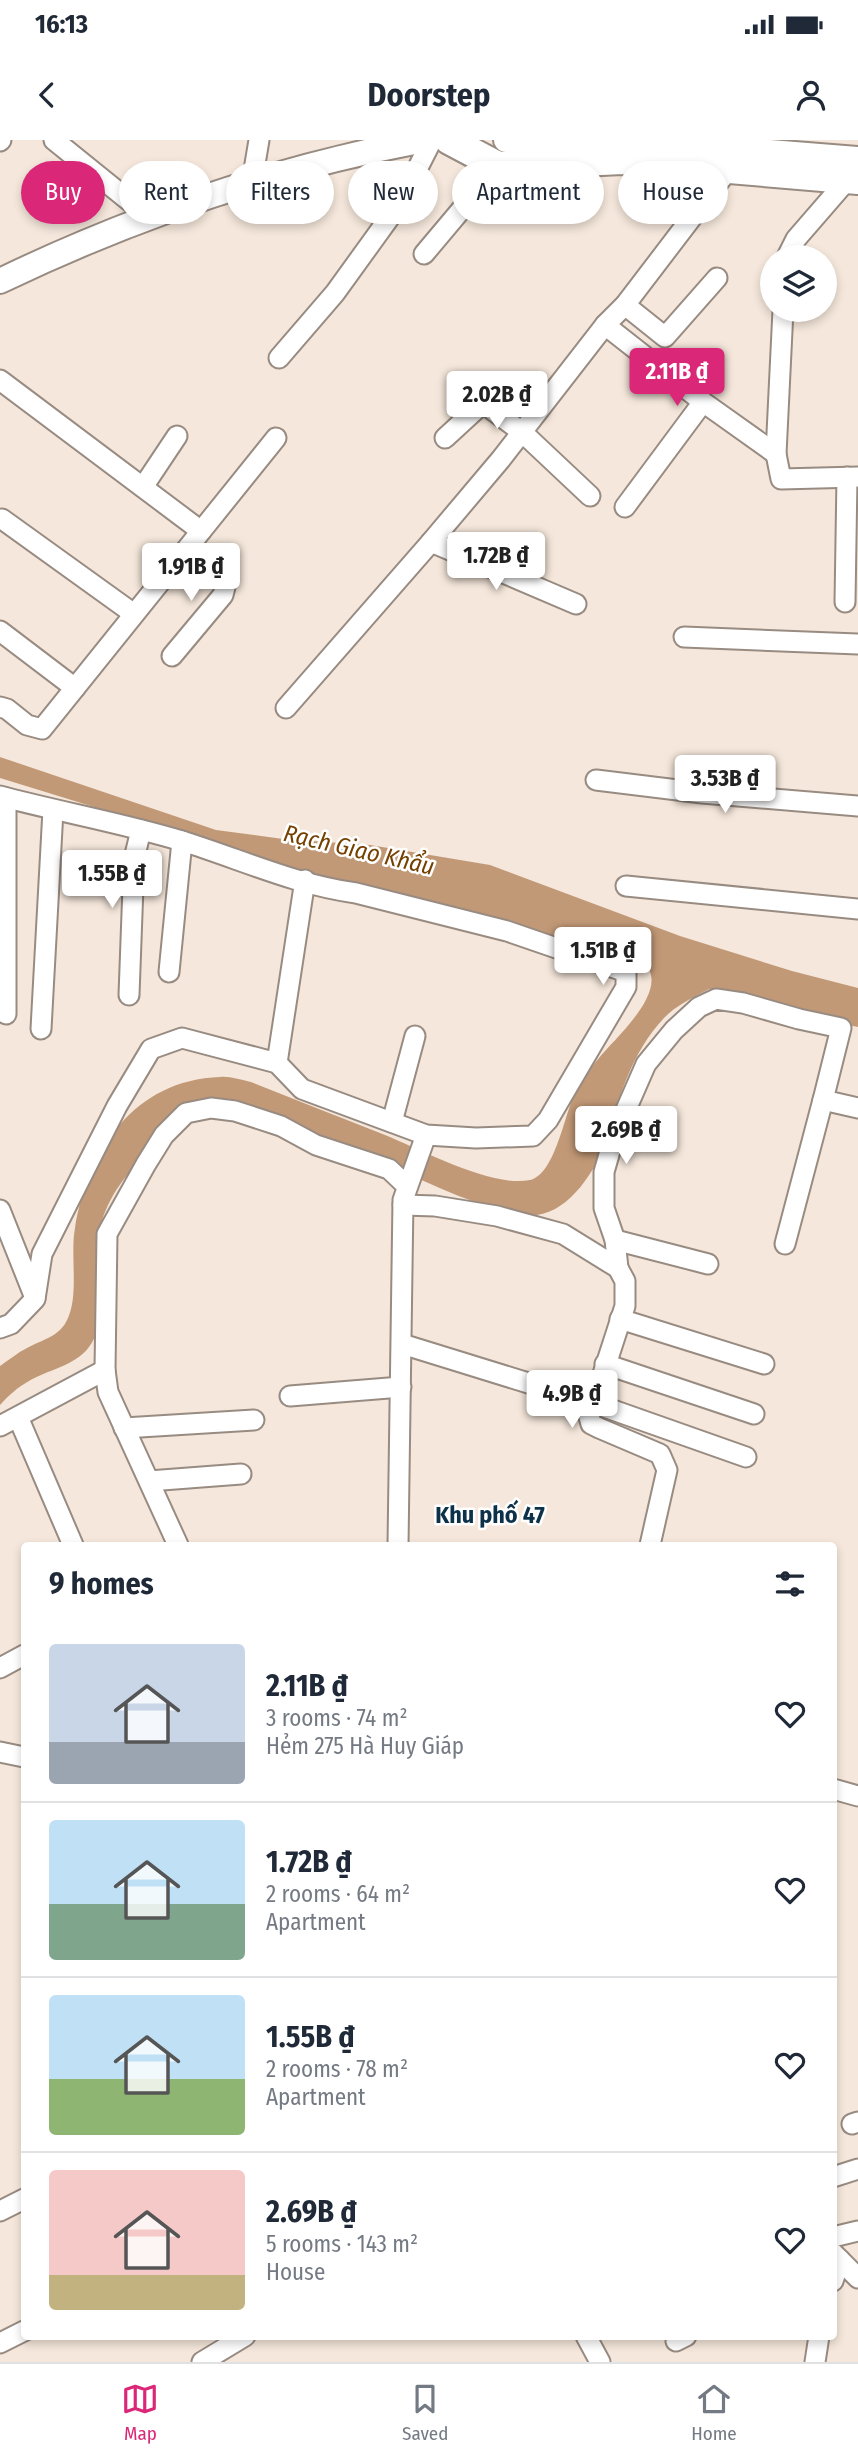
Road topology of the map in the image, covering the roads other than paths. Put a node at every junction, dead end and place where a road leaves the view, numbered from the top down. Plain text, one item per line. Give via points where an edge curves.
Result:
1 (54, 140) edge
2 (258, 140) edge
3 (432, 140) edge
4 (449, 140) edge
5 (572, 140) edge
6 (414, 141) edge
7 (502, 153) edge
8 (255, 161) edge
9 (334, 161) edge
10 (633, 161) edge
11 (728, 170) edge
12 (855, 173) edge
13 (119, 193) edge
14 (130, 224) edge
15 (687, 224) edge
16 (793, 245) edge
17 (424, 254) dead end
18 (717, 278) dead end
19 (0, 281) edge
20 (625, 305) junction
21 (782, 322) edge
22 (606, 325) junction
23 (279, 358) dead end
24 (0, 380) edge
25 (702, 402) junction
26 (522, 432) junction
27 (177, 436) dead end
28 (276, 438) dead end
29 (445, 438) dead end
30 (776, 454) junction
31 (853, 477) edge
32 (143, 487) junction
33 (590, 496) dead end
34 (625, 507) dead end
35 (2, 519) dead end
36 (201, 531) junction
37 (431, 542) junction
38 (184, 552) junction
39 (845, 602) dead end
40 (576, 604) dead end
41 (134, 614) junction
42 (0, 631) edge
43 (684, 637) dead end
44 (858, 644) edge
45 (172, 656) dead end
46 (75, 688) junction
47 (0, 707) edge
48 (286, 708) dead end
49 (596, 780) dead end
50 (3, 797) edge
51 (858, 806) edge
52 (53, 810) junction
53 (141, 830) junction
54 (182, 841) junction
55 (305, 880) junction
56 (626, 886) dead end
57 (858, 909) edge
58 (170, 972) dead end
59 (129, 995) dead end
60 (6, 1014) dead end
61 (41, 1029) dead end
62 (850, 1031) edge
63 (415, 1036) dead end
64 (277, 1063) junction
65 (823, 1100) junction
66 (858, 1108) edge
67 (392, 1122) junction
68 (424, 1138) junction
69 (405, 1196) junction
70 (0, 1210) edge
71 (615, 1240) junction
72 (785, 1244) dead end
73 (708, 1265) dead end
74 (618, 1268) junction
75 (35, 1299) junction
76 (621, 1319) junction
77 (0, 1328) edge
78 (402, 1344) junction
79 (605, 1364) junction
80 (764, 1364) dead end
81 (105, 1370) junction
82 (401, 1387) junction
83 (290, 1396) dead end
84 (593, 1403) junction
85 (754, 1414) dead end
86 (18, 1417) junction
87 (254, 1420) dead end
88 (0, 1426) edge
89 (124, 1428) junction
90 (746, 1457) dead end
91 (241, 1474) dead end
92 (149, 1481) junction
93 (72, 1542) edge
94 (177, 1542) edge
95 (398, 1542) edge
96 (651, 1542) edge
97 (21, 1657) edge
98 (0, 1668) edge
99 (0, 1752) edge
100 (21, 1756) edge
101 (837, 1790) edge
102 (858, 1796) edge
103 (858, 2169) edge
104 (837, 2176) edge
105 (21, 2200) edge
106 (0, 2211) edge
107 (858, 2231) edge
108 (837, 2236) edge
109 (837, 2257) edge
110 (858, 2278) edge
111 (21, 2332) edge
112 (238, 2340) edge
113 (588, 2340) edge
114 (0, 2343) edge
115 (202, 2362) edge
116 (600, 2362) edge

1 - 13 street
2 - 8 street
3 - 23 street via 400,203 335,293
4 - 7 highway
5 - 7 main road via 519,142
5 - 12 main road via 669,144
6 - 9 main road
7 - 10 highway
7 - 17 street
11 - 12 highway
12 - 16 street
14 - 19 main road
15 - 20 street
18 - 20 street via 665,337
20 - 22 street
21 - 30 street
22 - 25 street
22 - 26 street
24 - 32 street
25 - 30 street
25 - 34 street
26 - 29 street via 483,403
26 - 33 street
26 - 37 street
27 - 32 street
28 - 36 street
30 - 31 street via 781,479
31 - 39 street
32 - 36 street
35 - 41 street
36 - 38 street
37 - 40 street
37 - 48 street
38 - 41 street
38 - 45 street via 225,587
41 - 46 street
42 - 46 street
43 - 44 street
46 - 47 street via 43,729 27,725
49 - 51 street
50 - 52 street
50 - 60 street
52 - 53 street
52 - 61 street
53 - 54 street
53 - 59 street via 134,859
54 - 55 street
54 - 58 street
55 - 64 street
55 - 68 street via 507,931 626,972 626,987 548,1120 533,1136
56 - 57 street
62 - 65 street
62 - 71 street via 743,1003 716,999 699,1007 646,1063 614,1137 604,1172 604,1208
63 - 67 street
64 - 67 street via 302,1088
64 - 75 street via 183,1038 151,1049 42,1254
65 - 66 street
65 - 72 street
67 - 68 street
68 - 69 street
69 - 74 street via 563,1234
69 - 78 street
69 - 81 street via 389,1169 316,1145 281,1126 235,1111 211,1108 186,1113 158,1144 107,1234
70 - 75 street
71 - 73 street
71 - 74 street
74 - 76 street via 625,1281
75 - 77 street via 11,1324
76 - 79 street
76 - 80 street
78 - 82 street
78 - 84 street
79 - 84 street
79 - 85 street
81 - 86 street
81 - 89 street via 108,1392
82 - 83 street
82 - 95 street
84 - 90 street
84 - 96 street via 591,1424 660,1454 667,1469
86 - 88 street
86 - 93 street
87 - 89 street
89 - 92 street
91 - 92 street
92 - 94 street
97 - 98 street
99 - 100 street
101 - 102 street
103 - 104 street
105 - 106 street
107 - 108 street
109 - 110 street
111 - 114 street
112 - 115 street
113 - 116 street

